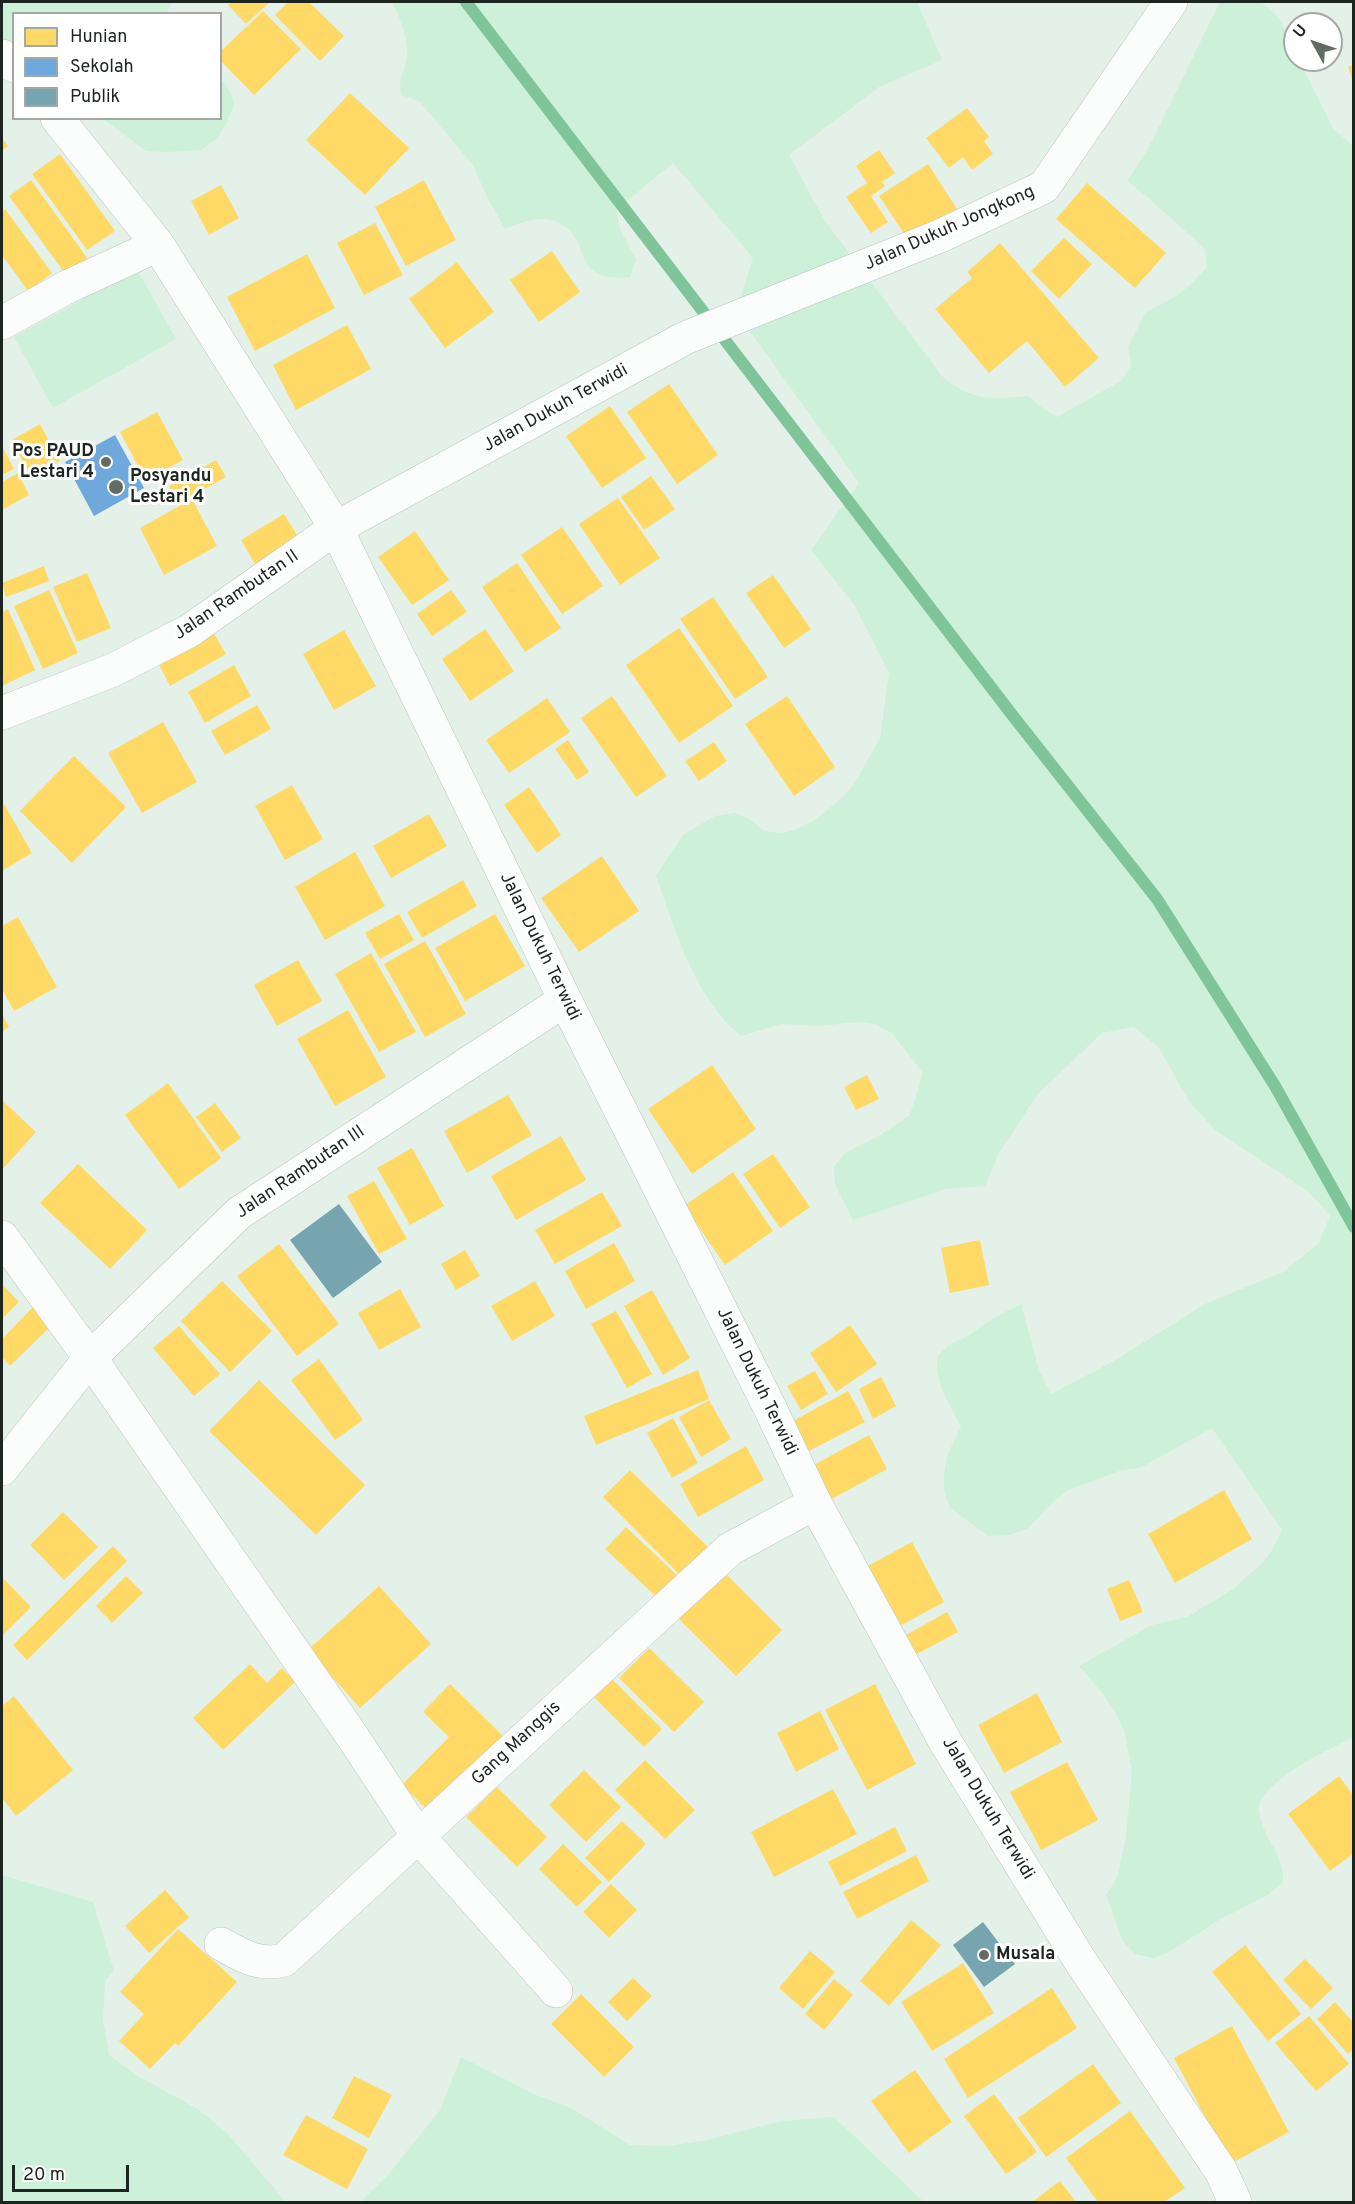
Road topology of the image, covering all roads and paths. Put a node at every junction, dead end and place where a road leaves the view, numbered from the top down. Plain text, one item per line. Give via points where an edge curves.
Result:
1 (1171, 2) edge
2 (59, 120) edge
3 (158, 245) junction
4 (781, 301) joint
5 (2, 323) edge
6 (336, 528) junction
7 (2, 713) edge
8 (565, 1000) junction
9 (2, 1237) edge
10 (90, 1358) junction
11 (2, 1469) edge
12 (815, 1503) junction
13 (418, 1836) junction
14 (221, 1944) dead end
15 (556, 1991) dead end
16 (1234, 2202) edge

1 - 4 street, Jalan Dukuh Jongkong via 1044,187 940,236
2 - 3 street, Jalan Dukuh Terwidi
3 - 5 street via 67,287
3 - 6 street, Jalan Dukuh Terwidi
4 - 6 street, Jalan Dukuh Terwidi via 685,339
6 - 7 street, Jalan Rambutan II via 189,631 113,670
6 - 8 street, Jalan Dukuh Terwidi
8 - 10 street, Jalan Rambutan III via 238,1213
8 - 12 street, Jalan Dukuh Terwidi
9 - 10 street
10 - 11 street, Jalan Rambutan III
10 - 13 street
12 - 13 street, Gang Manggis via 730,1549
12 - 16 street, Jalan Dukuh Terwidi via 946,1743 1081,1962 1221,2171
13 - 14 street, Gang Manggis via 284,1960 256,1962
13 - 15 street

